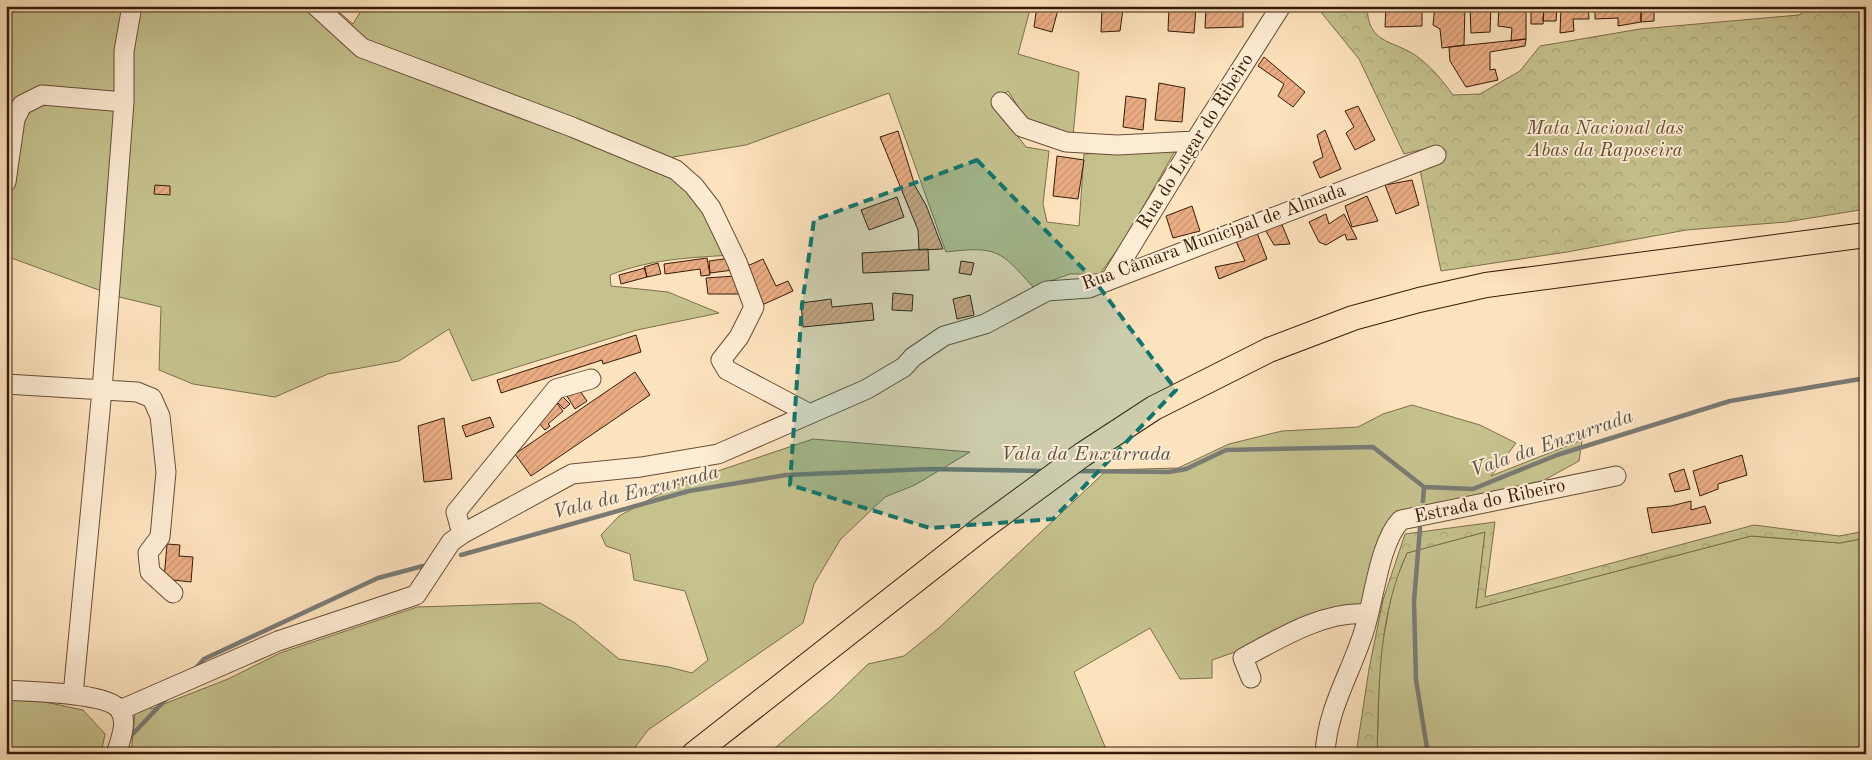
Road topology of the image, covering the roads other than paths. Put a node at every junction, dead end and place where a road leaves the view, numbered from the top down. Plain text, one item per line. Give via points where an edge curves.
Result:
1 (132, 6) edge
2 (316, 6) edge
3 (1281, 6) edge
4 (124, 102) junction
5 (1001, 102) dead end
6 (1195, 142) junction
7 (1436, 155) dead end
8 (6, 182) edge
9 (1866, 235) edge
10 (1112, 279) junction
11 (591, 380) dead end
12 (6, 384) edge
13 (102, 390) junction
14 (808, 413) junction
15 (1616, 476) dead end
16 (462, 534) junction
17 (172, 593) dead end
18 (1368, 614) junction
19 (1252, 678) dead end
20 (6, 690) edge
21 (73, 695) junction
22 (120, 710) junction
23 (116, 754) edge
24 (694, 754) edge
25 (1325, 754) edge

1 - 4 street via 124,51
2 - 14 street via 362,48 676,170 711,208 754,307 739,338 722,360 724,365 727,370
3 - 6 street, Rua do Lugar do Ribeiro
4 - 8 street via 42,95 22,105 15,119
4 - 13 street
5 - 6 street via 1022,127 1066,142 1117,145
6 - 10 street, Rua do Lugar do Ribeiro
7 - 10 street, Rua Câmara Municipal de Almada
9 - 24 main road via 1486,285 1353,318 1269,350 1154,408 1096,446 1004,512
10 - 14 street, Rua Câmara Municipal de Almada via 1089,288 1047,292 985,324 944,336 904,367 867,389
11 - 16 street via 556,389 456,512
12 - 13 street
13 - 17 street via 137,392 152,398 160,416 166,472 160,537 148,553 150,572
13 - 21 street
14 - 16 street, Rua Câmara Municipal de Almada via 718,454 642,467 572,474
15 - 18 street, Estrada do Ribeiro via 1401,520 1394,527 1387,544
16 - 22 street, Rua Câmara Municipal de Almada via 452,542 416,595 278,641
18 - 19 street via 1354,613 1320,622 1282,637 1243,658
18 - 25 street, Estrada do Ribeiro via 1330,717
20 - 21 street
21 - 22 street via 110,702
22 - 23 street via 124,725

